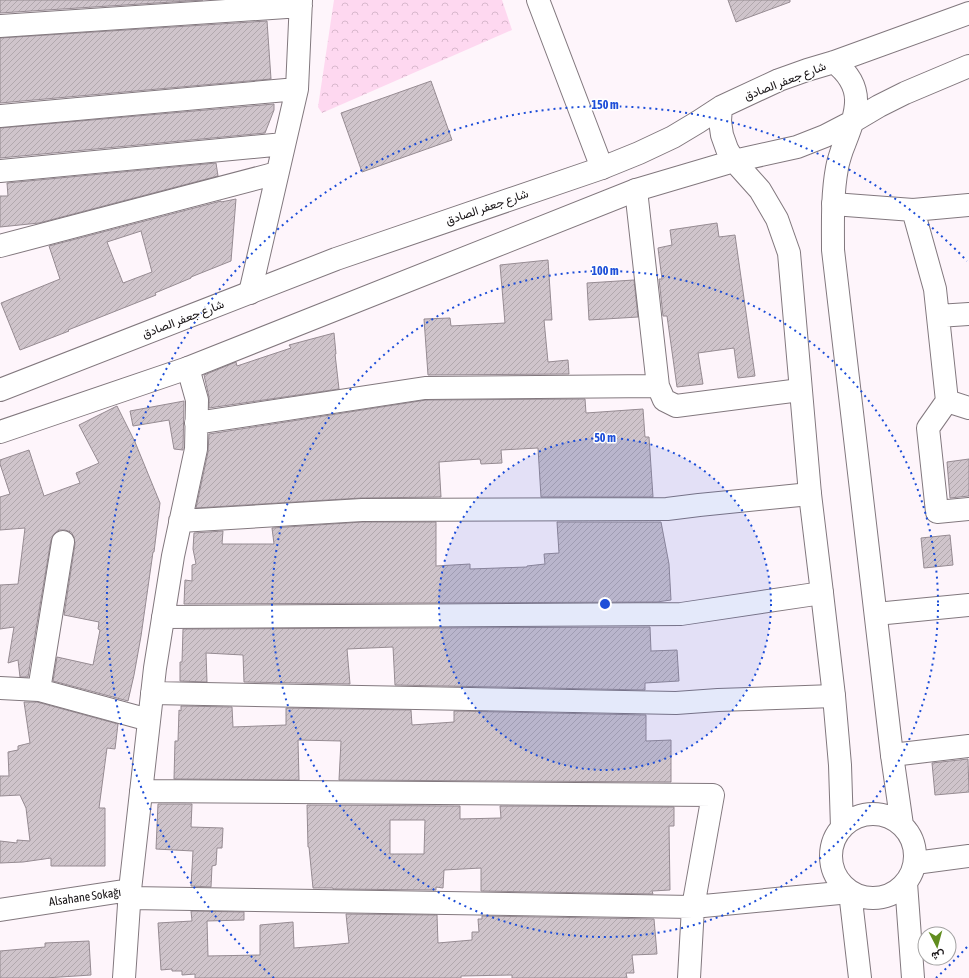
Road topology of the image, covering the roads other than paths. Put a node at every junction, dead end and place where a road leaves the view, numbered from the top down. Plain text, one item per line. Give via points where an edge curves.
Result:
1 (538, 0) edge
2 (301, 3) edge
3 (969, 13) edge
4 (0, 26) edge
5 (834, 62) junction
6 (969, 66) edge
7 (297, 89) junction
8 (721, 107) junction
9 (0, 116) edge
10 (852, 122) junction
11 (284, 144) junction
12 (734, 161) junction
13 (602, 168) junction
14 (0, 171) edge
15 (277, 173) junction
16 (636, 190) junction
17 (833, 204) junction
18 (969, 205) edge
19 (913, 210) junction
20 (0, 246) edge
21 (250, 293) junction
22 (969, 314) edge
23 (938, 316) junction
24 (188, 368) junction
25 (658, 386) junction
26 (0, 390) edge
27 (800, 390) junction
28 (947, 401) junction
29 (969, 408) edge
30 (196, 423) junction
31 (0, 432) edge
32 (810, 494) junction
33 (969, 509) edge
34 (180, 521) junction
35 (63, 542) dead end
36 (822, 593) junction
37 (969, 605) edge
38 (876, 614) junction
39 (163, 617) junction
40 (0, 688) edge
41 (39, 690) junction
42 (152, 693) junction
43 (834, 696) junction
44 (149, 720) junction
45 (969, 746) edge
46 (892, 755) junction
47 (141, 791) junction
48 (902, 825) junction
49 (842, 828) junction
50 (969, 856) edge
51 (915, 863) junction
52 (906, 883) junction
53 (850, 892) junction
54 (130, 894) junction
55 (693, 907) junction
56 (0, 910) edge
57 (124, 978) edge
58 (689, 978) edge
59 (860, 978) edge
60 (913, 978) edge

1 - 13 street
2 - 4 street
2 - 7 street
3 - 5 street, شارع جعفر الصادق
5 - 8 street, شارع جعفر الصادق via 779,80
5 - 10 street via 850,78 854,89 856,100
6 - 10 street via 905,93
7 - 9 street
7 - 11 street
8 - 12 street via 722,135
8 - 13 street, شارع جعفر الصادق via 673,137
10 - 12 street via 797,147
10 - 17 street via 837,166
11 - 14 street
11 - 15 street
12 - 16 street
12 - 27 street via 764,196 777,219 789,253
13 - 21 street, شارع جعفر الصادق via 336,260
15 - 20 street
15 - 21 street
16 - 24 street
16 - 25 street
17 - 19 street
17 - 38 street via 833,250
18 - 19 street
19 - 23 street via 935,289
21 - 26 street, شارع جعفر الصادق
22 - 23 street
23 - 28 street
24 - 30 street via 196,400
24 - 31 street
25 - 27 street via 664,400 676,406
25 - 30 street via 425,388
27 - 32 street
28 - 29 street
28 - 33 street via 928,428 937,512
30 - 34 street via 196,449
32 - 34 street via 667,509 362,510
32 - 36 street
34 - 39 street
35 - 41 street
36 - 39 street via 681,614
36 - 43 street
37 - 38 street
38 - 46 street
39 - 42 street
40 - 41 street
41 - 44 street
42 - 43 street via 676,703
42 - 44 street
43 - 49 street
44 - 47 street
45 - 46 street
46 - 48 street
47 - 54 street
47 - 55 street via 713,795
48 - 49 street via 878,814 852,820
48 - 51 street via 915,849
49 - 53 street via 834,840 831,854 839,882
50 - 51 street
51 - 52 street
52 - 53 street via 885,896 873,898
52 - 60 street
53 - 55 street
53 - 59 street
54 - 55 street
54 - 56 street, Alsahane Sokağı
54 - 57 street, Alsahane Sokağı
55 - 58 street

